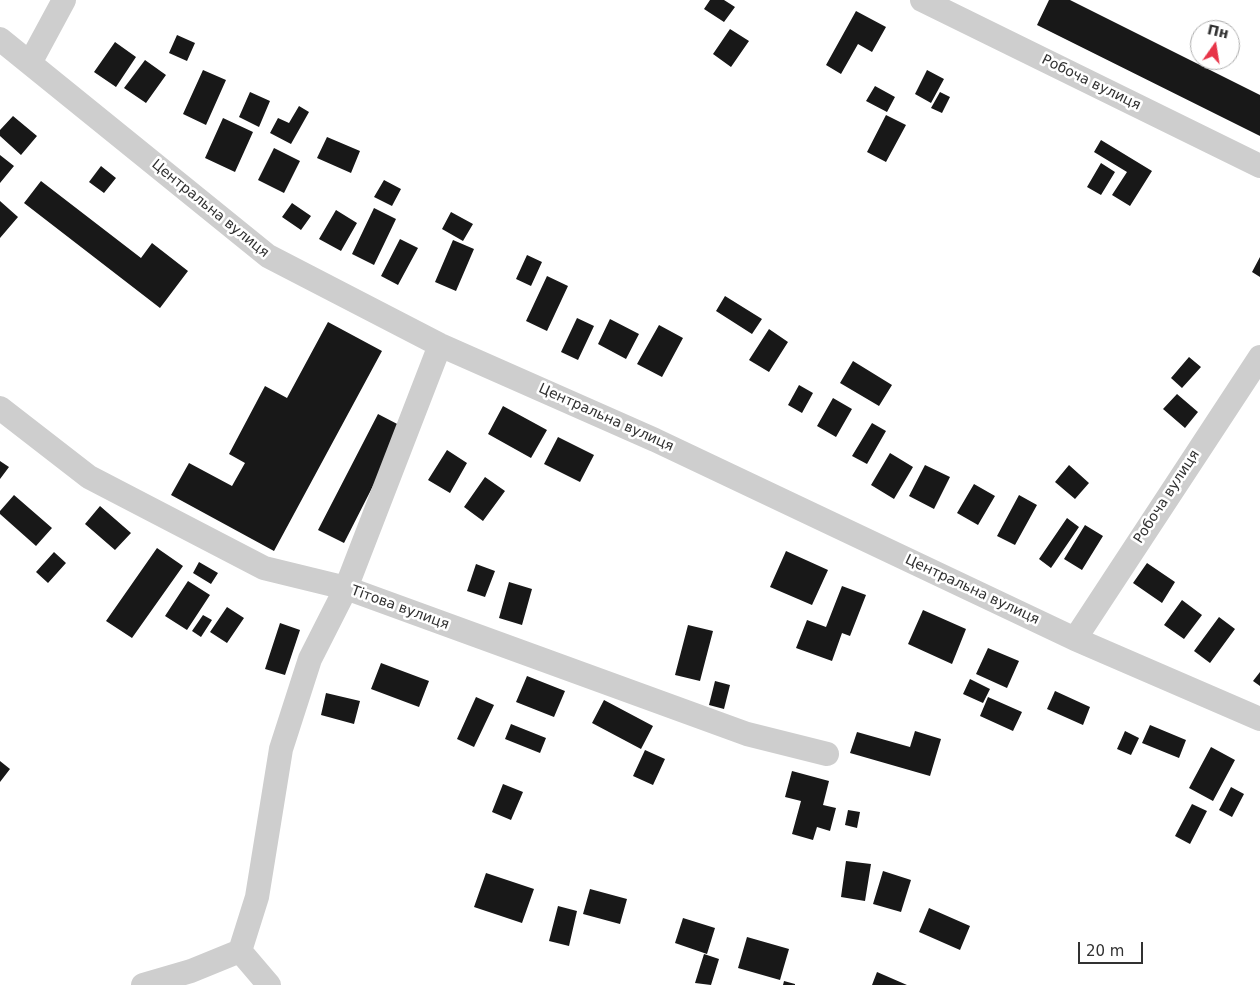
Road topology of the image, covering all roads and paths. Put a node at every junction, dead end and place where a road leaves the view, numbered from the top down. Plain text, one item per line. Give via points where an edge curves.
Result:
1 (64, 0) edge
2 (922, 0) edge
3 (0, 39) edge
4 (30, 63) junction
5 (1260, 166) edge
6 (440, 345) junction
7 (1260, 357) edge
8 (0, 408) edge
9 (346, 588) junction
10 (1075, 639) junction
11 (1260, 719) edge
12 (827, 754) dead end
13 (240, 951) junction
14 (143, 985) edge
15 (269, 985) edge

1 - 4 street
2 - 5 street, Робоча вулиця
3 - 4 street, Центральна вулиця
4 - 6 street, Центральна вулиця via 268,256
6 - 9 street
6 - 10 street, Центральна вулиця via 655,440
7 - 10 street, Робоча вулиця
8 - 9 street, Тітова вулиця via 89,477 264,568
9 - 12 street, Тітова вулиця via 747,734
9 - 13 street via 310,659 281,749 257,898
10 - 11 street, Центральна вулиця
13 - 14 street via 191,971
13 - 15 street

